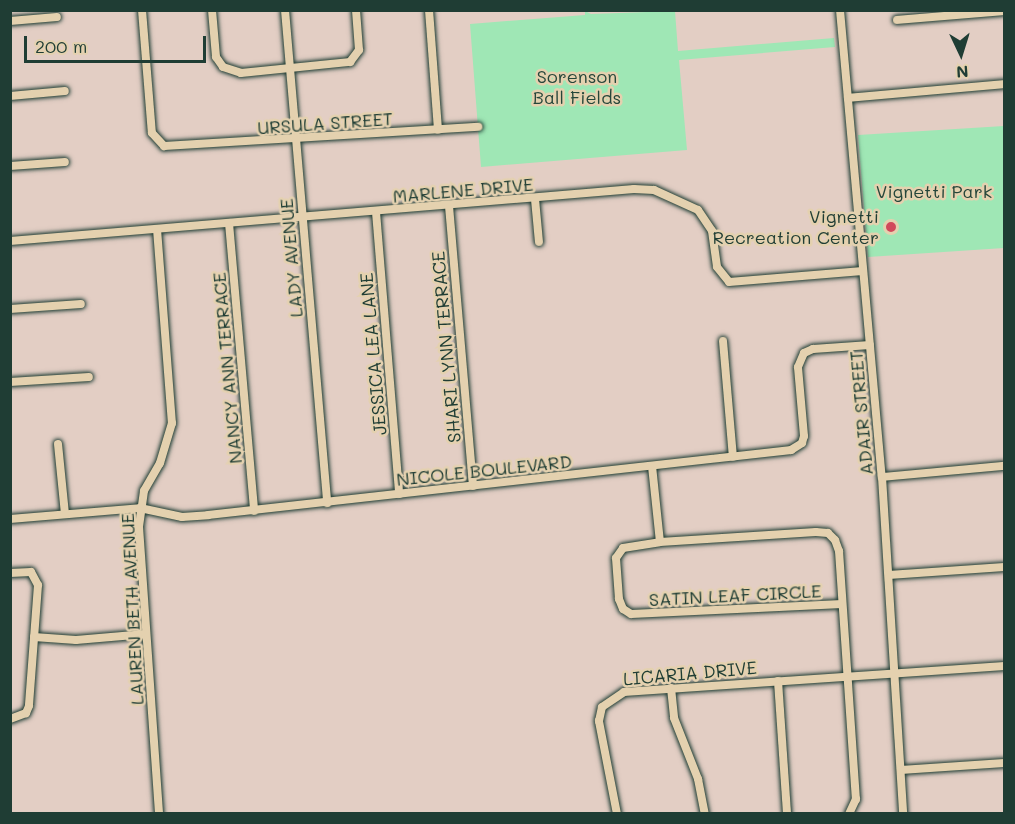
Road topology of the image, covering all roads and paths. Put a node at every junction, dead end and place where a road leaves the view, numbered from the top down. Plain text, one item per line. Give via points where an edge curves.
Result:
1 (142, 10) edge
2 (212, 10) edge
3 (285, 10) edge
4 (356, 10) edge
5 (429, 10) edge
6 (840, 10) edge
7 (1005, 11) edge
8 (57, 16) dead end
9 (897, 20) dead end
10 (10, 21) edge
11 (290, 70) junction
12 (1005, 84) edge
13 (65, 91) dead end
14 (10, 96) edge
15 (848, 98) junction
16 (478, 127) dead end
17 (438, 130) junction
18 (297, 141) junction
19 (65, 162) dead end
20 (10, 166) edge
21 (535, 199) junction
22 (449, 206) junction
23 (376, 212) junction
24 (302, 217) junction
25 (229, 223) junction
26 (157, 229) junction
27 (10, 241) edge
28 (539, 242) dead end
29 (863, 271) junction
30 (81, 304) dead end
31 (10, 309) edge
32 (723, 341) dead end
33 (870, 345) junction
34 (89, 377) dead end
35 (10, 382) edge
36 (58, 444) dead end
37 (733, 457) junction
38 (652, 466) junction
39 (1005, 466) edge
40 (882, 477) junction
41 (473, 486) junction
42 (399, 494) junction
43 (327, 503) junction
44 (140, 508) junction
45 (254, 510) junction
46 (64, 514) junction
47 (10, 519) edge
48 (660, 543) junction
49 (1005, 567) edge
50 (10, 573) edge
51 (889, 575) junction
52 (842, 604) junction
53 (146, 634) junction
54 (34, 637) junction
55 (1005, 666) edge
56 (895, 673) junction
57 (848, 676) junction
58 (778, 681) junction
59 (671, 688) junction
60 (10, 719) edge
61 (1005, 763) edge
62 (901, 770) junction
63 (159, 813) edge
64 (617, 813) edge
65 (705, 813) edge
66 (787, 813) edge
67 (849, 813) edge
68 (903, 813) edge

1 - 18 street, URSULA STREET via 152,133 158,143 175,147
2 - 11 street via 216,57 223,67 241,73
3 - 11 street, LADY AVENUE
4 - 11 street via 359,50 350,63
5 - 17 street
6 - 15 street, ADAIR STREET
7 - 9 street
8 - 10 street
11 - 18 street, LADY AVENUE
12 - 15 street
13 - 14 street
15 - 29 street, ADAIR STREET
16 - 17 street, URSULA STREET
17 - 18 street, URSULA STREET
18 - 24 street, LADY AVENUE
19 - 20 street
21 - 22 street, MARLENE DRIVE
21 - 28 street
21 - 29 street, MARLENE DRIVE via 634,189 654,190 681,200 698,210 712,231 717,267 729,282
22 - 23 street, MARLENE DRIVE
22 - 41 street, SHARI LYNN TERRACE
23 - 24 street, MARLENE DRIVE
23 - 42 street, JESSICA LEA LANE
24 - 25 street, MARLENE DRIVE
24 - 43 street, LADY AVENUE
25 - 26 street, MARLENE DRIVE
25 - 45 street, NANCY ANN TERRACE
26 - 27 street, MARLENE DRIVE
26 - 44 street, LAUREN BETH AVENUE via 172,423 167,445
29 - 33 street, ADAIR STREET
30 - 31 street
32 - 37 street
33 - 37 street, NICOLE BOULEVARD via 804,353 798,368 802,443 791,450
33 - 40 street, ADAIR STREET
34 - 35 street
36 - 46 street
37 - 38 street, NICOLE BOULEVARD
38 - 41 street, NICOLE BOULEVARD
38 - 48 street
39 - 40 street
40 - 51 street, ADAIR STREET
41 - 42 street, NICOLE BOULEVARD
42 - 43 street, NICOLE BOULEVARD
43 - 45 street, NICOLE BOULEVARD
44 - 45 street, NICOLE BOULEVARD via 182,517
44 - 46 street, NICOLE BOULEVARD
44 - 53 street, LAUREN BETH AVENUE
46 - 47 street, NICOLE BOULEVARD
48 - 52 street, SATIN LEAF CIRCLE via 828,533 835,540
48 - 52 street, SATIN LEAF CIRCLE via 623,548 616,558 619,599 623,609 631,614
49 - 51 street
50 - 54 street via 25,571 35,577
51 - 56 street, ADAIR STREET
52 - 57 street
53 - 54 street via 76,640
53 - 63 street, LAUREN BETH AVENUE
54 - 60 street via 29,706 26,713
55 - 56 street, LICARIA DRIVE
56 - 57 street, LICARIA DRIVE
56 - 62 street, ADAIR STREET
57 - 58 street, LICARIA DRIVE
57 - 67 street via 856,799
58 - 59 street, LICARIA DRIVE
58 - 66 street
59 - 64 street, LICARIA DRIVE via 624,692 602,707 602,742
59 - 65 street via 674,718 698,779
61 - 62 street
62 - 68 street, ADAIR STREET

